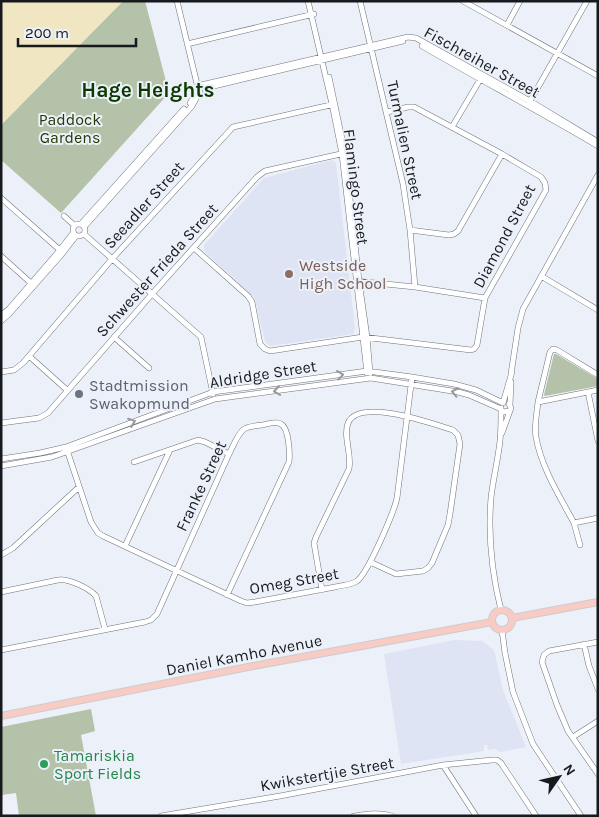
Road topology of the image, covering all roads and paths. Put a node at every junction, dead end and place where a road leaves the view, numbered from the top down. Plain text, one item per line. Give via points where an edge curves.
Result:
1 (310, 1) edge
2 (360, 1) edge
3 (463, 1) edge
4 (520, 1) edge
5 (587, 1) edge
6 (178, 2) edge
7 (313, 14) junction
8 (507, 25) junction
9 (187, 44) junction
10 (371, 47) junction
11 (557, 54) junction
12 (323, 59) junction
13 (598, 76) edge
14 (481, 77) junction
15 (199, 88) junction
16 (529, 103) junction
17 (334, 104) junction
18 (387, 112) junction
19 (452, 127) junction
20 (598, 142) edge
21 (598, 146) edge
22 (343, 154) junction
23 (502, 154) junction
24 (598, 175) edge
25 (1, 198) edge
26 (64, 216) dead end
27 (74, 225) junction
28 (82, 225) junction
29 (410, 230) junction
30 (84, 234) junction
31 (75, 235) junction
32 (194, 248) junction
33 (62, 251) junction
34 (1, 256) edge
35 (112, 260) junction
36 (540, 276) junction
37 (357, 281) junction
38 (32, 284) junction
39 (416, 287) junction
40 (152, 294) junction
41 (485, 298) junction
42 (598, 310) edge
43 (1, 316) edge
44 (1, 321) edge
45 (114, 337) junction
46 (365, 337) junction
47 (29, 356) junction
48 (149, 368) dead end
49 (1, 372) edge
50 (368, 372) junction
51 (512, 372) junction
52 (598, 374) edge
53 (412, 377) junction
54 (369, 379) junction
55 (412, 384) junction
56 (67, 390) junction
57 (598, 390) edge
58 (213, 392) junction
59 (588, 392) junction
60 (215, 399) junction
61 (538, 402) junction
62 (502, 407) junction
63 (510, 408) junction
64 (407, 416) junction
65 (1, 423) edge
66 (500, 441) junction
67 (598, 441) edge
68 (67, 449) junction
69 (170, 450) junction
70 (229, 454) junction
71 (18, 456) junction
72 (1, 458) edge
73 (134, 462) dead end
74 (19, 463) junction
75 (1, 466) edge
76 (79, 487) junction
77 (598, 518) edge
78 (574, 523) junction
79 (580, 545) dead end
80 (125, 546) junction
81 (2, 554) edge
82 (370, 562) junction
83 (176, 570) junction
84 (322, 590) junction
85 (1, 592) edge
86 (226, 595) junction
87 (598, 602) edge
88 (501, 610) junction
89 (512, 618) junction
90 (492, 622) junction
91 (105, 629) junction
92 (502, 630) junction
93 (598, 642) edge
94 (584, 644) junction
95 (1, 650) edge
96 (598, 688) edge
97 (1, 716) edge
98 (598, 721) edge
99 (573, 737) junction
100 (443, 766) junction
101 (598, 774) edge
102 (161, 816) edge
103 (354, 816) edge
104 (392, 816) edge
105 (476, 816) edge
106 (536, 816) edge
107 (581, 816) edge

1 - 7 street, Flamingo Street
2 - 10 street, Turmalien Street
3 - 8 street
4 - 8 street
5 - 11 street
6 - 9 street
7 - 9 street
7 - 12 street, Flamingo Street
8 - 11 street
9 - 15 street
10 - 12 street, Fischreiher Street
10 - 14 street, Fischreiher Street via 414,41
10 - 18 street, Turmalien Street
11 - 13 street
11 - 16 street
12 - 15 street, Fischreiher Street
12 - 17 street, Flamingo Street
14 - 16 street, Fischreiher Street
14 - 19 street
15 - 28 street via 191,102
16 - 20 street, Fischreiher Street
16 - 21 street, Fischreiher Street
17 - 22 street, Flamingo Street
17 - 35 street, Seeadler Street via 233,127
18 - 19 street, Diamond Street via 414,107
18 - 29 street, Turmalien Street
19 - 23 street, Diamond Street
22 - 32 street, Schwester Frieda Street via 265,172 257,177
22 - 37 street, Flamingo Street
23 - 29 street via 458,231 449,235
23 - 41 street, Diamond Street via 541,177 546,183 546,190
24 - 36 street
25 - 33 street
26 - 27 street
27 - 28 street
27 - 31 street
28 - 30 street
29 - 39 street, Turmalien Street
30 - 31 street
30 - 35 street
31 - 33 street
32 - 40 street, Schwester Frieda Street
32 - 46 street, Diamond Street via 248,296 260,344 265,349 270,351
33 - 38 street
34 - 38 street
35 - 40 street
35 - 47 street, Seeadler Street
36 - 42 street
36 - 51 street via 520,319
37 - 39 street
37 - 46 street, Flamingo Street
38 - 43 street
38 - 44 street
39 - 41 street
40 - 45 street, Schwester Frieda Street
40 - 58 street via 201,337
41 - 46 street, Diamond Street via 477,345 471,350
45 - 48 street
45 - 56 street, Schwester Frieda Street
46 - 50 street, Flamingo Street
47 - 49 street, Seeadler Street via 14,370
47 - 56 street
50 - 53 street, Aldridge Street
50 - 54 street, Flamingo Street
58 -> 50 street, Aldridge Street
51 - 62 street
51 - 63 street
52 - 61 street via 553,349
53 - 55 street, Omeg Street
53 - 62 street, Aldridge Street via 465,386
54 - 55 street, Aldridge Street
54 -> 60 street, Aldridge Street
62 -> 55 street, Aldridge Street via 458,392
55 - 64 street, Omeg Street
56 - 65 street, Schwester Frieda Street via 44,416
57 - 59 street
58 - 60 street
68 -> 58 street, Aldridge Street
59 - 61 street
59 - 67 street
60 - 68 street, Aldridge Street
61 - 78 street via 538,444 548,474
62 - 63 street via 506,403
62 - 63 street via 504,412
62 - 66 street
63 - 66 street
64 - 82 street, Omeg Street via 396,506
64 - 82 street via 453,430 458,435 460,444 448,525 432,563 423,571 396,574
64 - 84 street via 364,411 349,421 349,469 314,543
66 - 88 street via 490,524 495,584
68 - 71 street, Aldridge Street
68 - 74 street, Aldridge Street via 41,460
68 - 76 street, Omeg Street
69 - 70 street via 198,440
69 - 73 street
69 - 80 street
70 - 83 street, Franke Street
70 - 86 street, Franke Street via 245,428 276,423 287,432 289,462
71 - 72 street, Aldridge Street
71 - 74 street
74 - 75 street, Aldridge Street
76 - 80 street, Omeg Street via 98,533
76 - 81 street via 13,548
77 - 78 street
78 - 79 street
80 - 83 street, Omeg Street
82 - 84 street, Omeg Street via 356,582
83 - 86 street, Omeg Street
83 - 91 street, Franke Street via 153,618
84 - 86 street, Omeg Street via 247,602
85 - 91 street via 65,579 96,596
87 - 89 main road
88 - 89 main road via 508,611
88 - 90 main road via 494,614
89 - 92 main road via 509,628
90 - 92 main road
90 - 97 main road, Daniel Kamho Avenue
91 - 95 street, Franke Street
92 - 107 street via 513,692 533,744
93 - 94 street
94 - 96 street
94 - 99 street via 549,651 542,658 557,705
98 - 99 street
99 - 101 street
100 - 102 street, Kwikstertjie Street
100 - 105 street
100 - 106 street, Kwikstertjie Street via 497,760
103 - 104 street via 370,813

